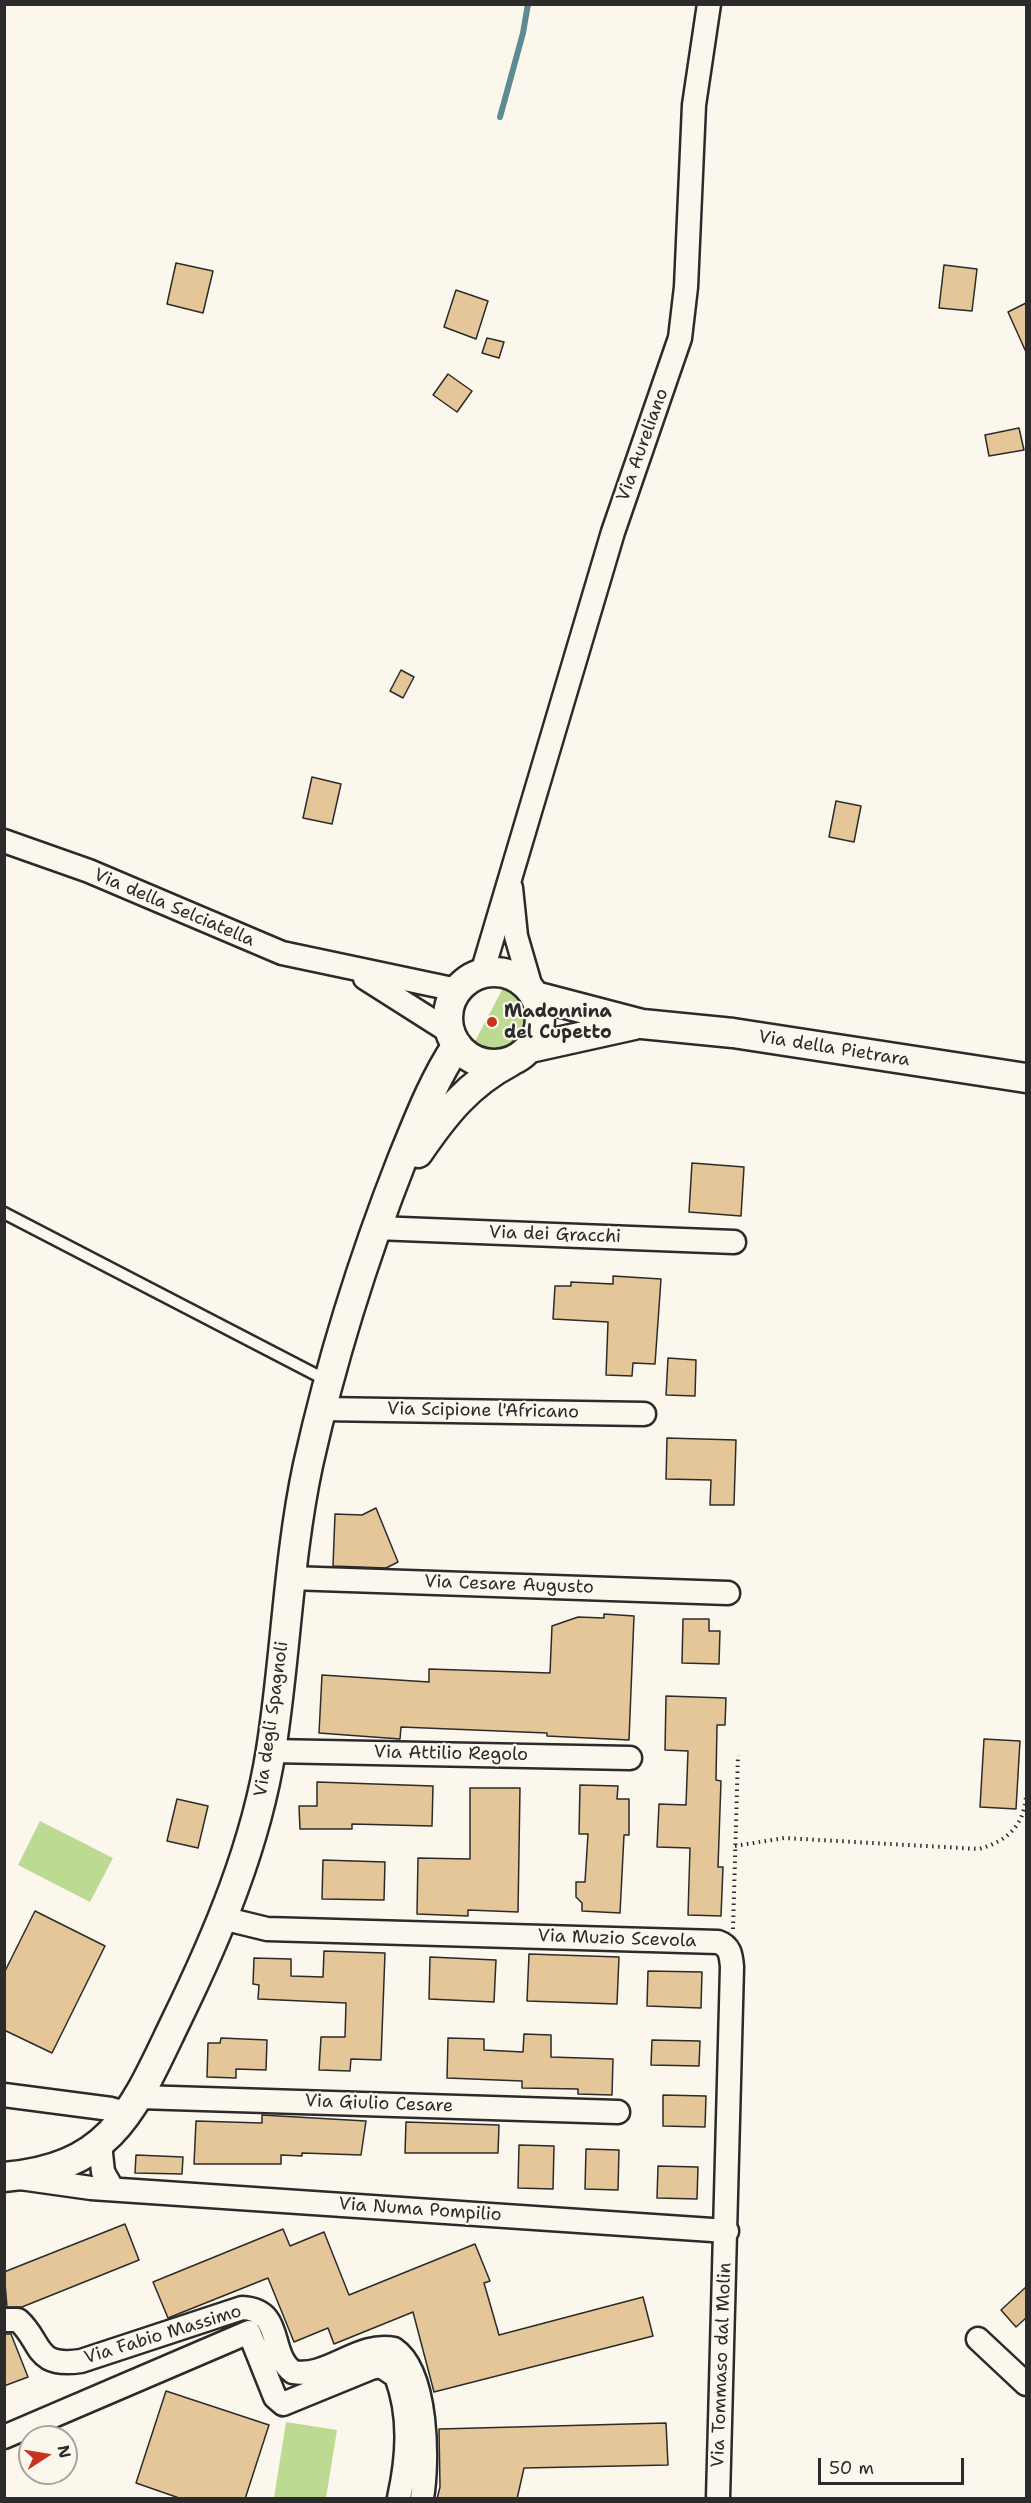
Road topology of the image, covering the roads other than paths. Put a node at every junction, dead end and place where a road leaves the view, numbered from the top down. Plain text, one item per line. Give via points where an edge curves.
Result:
1 (709, 4) edge
2 (4, 842) edge
3 (510, 874) junction
4 (345, 967) junction
5 (482, 973) junction
6 (458, 990) junction
7 (534, 994) junction
8 (642, 1024) junction
9 (453, 1038) junction
10 (520, 1055) junction
11 (1026, 1078) edge
12 (4, 1212) edge
13 (381, 1215) junction
14 (734, 1242) dead end
15 (329, 1381) junction
16 (322, 1409) junction
17 (644, 1414) dead end
18 (290, 1578) junction
19 (728, 1593) dead end
20 (271, 1751) junction
21 (630, 1758) dead end
22 (222, 1918) junction
23 (4, 2095) edge
24 (134, 2105) junction
25 (618, 2112) dead end
26 (100, 2144) junction
27 (10, 2177) edge
28 (112, 2188) junction
29 (727, 2231) junction
30 (4, 2320) edge
31 (978, 2339) dead end
32 (1026, 2384) edge
33 (4, 2437) edge
34 (399, 2499) edge
35 (422, 2499) edge
36 (718, 2499) edge

1 - 3 street, Via Aureliano via 694,105 687,287 680,339 613,532
2 - 4 street, Via della Selciatella via 89,871 282,953
3 - 5 street, Via Aureliano
3 - 7 street, Via Aureliano via 516,936
4 - 6 street, Via della Selciatella
4 - 9 street, Via della Selciatella via 385,989
5 - 6 street
5 - 7 street via 515,976
6 - 9 street via 449,1007
7 - 8 street, Via della Pietrara
7 - 10 street via 540,1023
8 - 10 street, Via della Pietrara
8 - 11 street, Via della Pietrara via 733,1033
9 - 10 street via 467,1056 481,1062 496,1065
9 - 13 street
10 - 13 street, Via della Pietrara via 464,1092 442,1118
12 - 15 lane
13 - 14 street, Via dei Gracchi
13 - 15 street, Via degli Spagnoli
15 - 16 street, Via degli Spagnoli
16 - 17 street, Via Scipione l'Africano
16 - 18 street, Via degli Spagnoli
18 - 19 street, Via Cesare Augusto
18 - 20 street, Via degli Spagnoli
20 - 21 street, Via Attilio Regolo
20 - 22 street, Via degli Spagnoli via 256,1818
22 - 24 street, Via degli Spagnoli via 199,1975
22 - 29 street, Via Muzio Scevola via 267,1929 718,1942 729,1950 732,1967
23 - 24 street, Via Giulio Cesare via 111,2109
24 - 25 street, Via Giulio Cesare
24 - 26 street, Via degli Spagnoli
26 - 27 street, Via degli Spagnoli via 60,2166
26 - 28 street via 103,2172
27 - 28 street, Via Numa Pompilio via 56,2185
28 - 29 street, Via Numa Pompilio
29 - 36 street, Via Tommaso dal Molin
30 - 35 street, Via Fabio Massimo via 18,2320 38,2351 63,2362 81,2361 242,2308 257,2310 268,2321 282,2359 293,2372 306,2373 371,2350 394,2349 404,2356 412,2374 423,2422 426,2465
31 - 32 street
33 - 34 street via 249,2332 275,2397 283,2404 371,2368 381,2366 396,2376 407,2436

